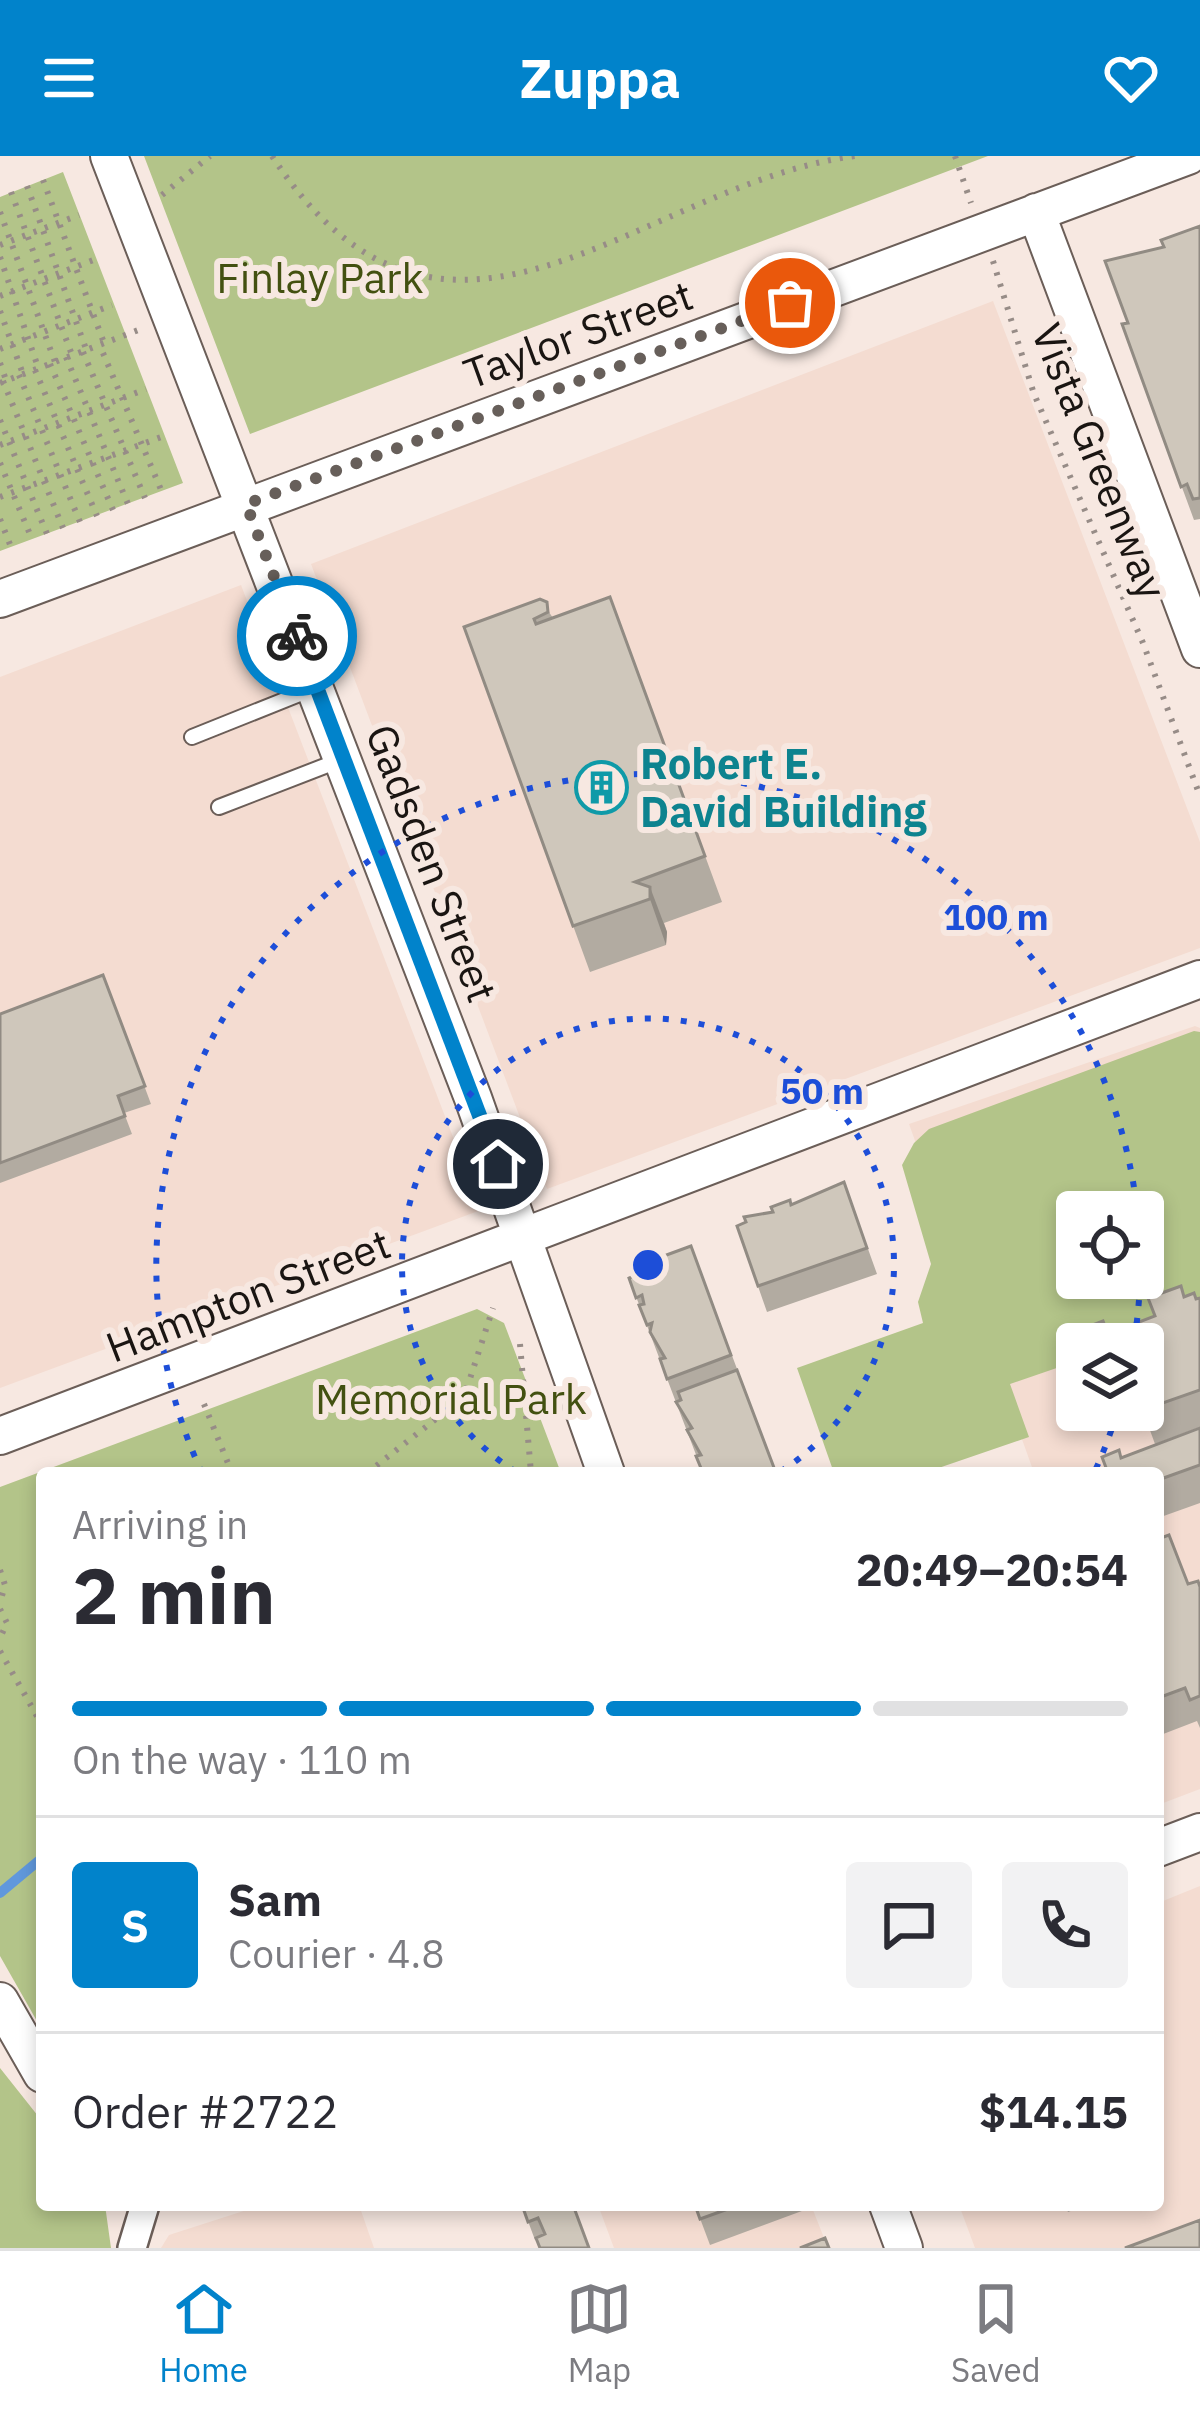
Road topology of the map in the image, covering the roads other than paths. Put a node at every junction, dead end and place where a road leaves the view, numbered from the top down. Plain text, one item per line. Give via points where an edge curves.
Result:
1 (109, 156) edge
2 (1188, 156) edge
3 (1036, 212) junction
4 (246, 504) junction
5 (0, 599) edge
6 (1200, 649) edge
7 (316, 687) junction
8 (192, 737) dead end
9 (344, 759) junction
10 (219, 807) dead end
11 (1200, 979) edge
12 (525, 1237) junction
13 (0, 1436) edge
14 (604, 1467) edge
15 (1200, 1832) edge
16 (1164, 1846) edge
17 (0, 2001) edge
18 (36, 2064) edge
19 (144, 2211) edge
20 (890, 2211) edge
21 (132, 2248) edge
22 (904, 2248) edge

1 - 4 main road, Gadsden Street
2 - 3 main road, Taylor Street
3 - 4 main road, Taylor Street
3 - 6 main road
4 - 5 main road, Taylor Street
4 - 7 main road, Gadsden Street
7 - 8 lane
7 - 9 main road, Gadsden Street
9 - 10 lane
9 - 12 main road, Gadsden Street
11 - 12 main road, Hampton Street
12 - 13 main road, Hampton Street
12 - 14 main road, Gadsden Street
15 - 16 main road
17 - 18 main road
19 - 21 street
20 - 22 main road

